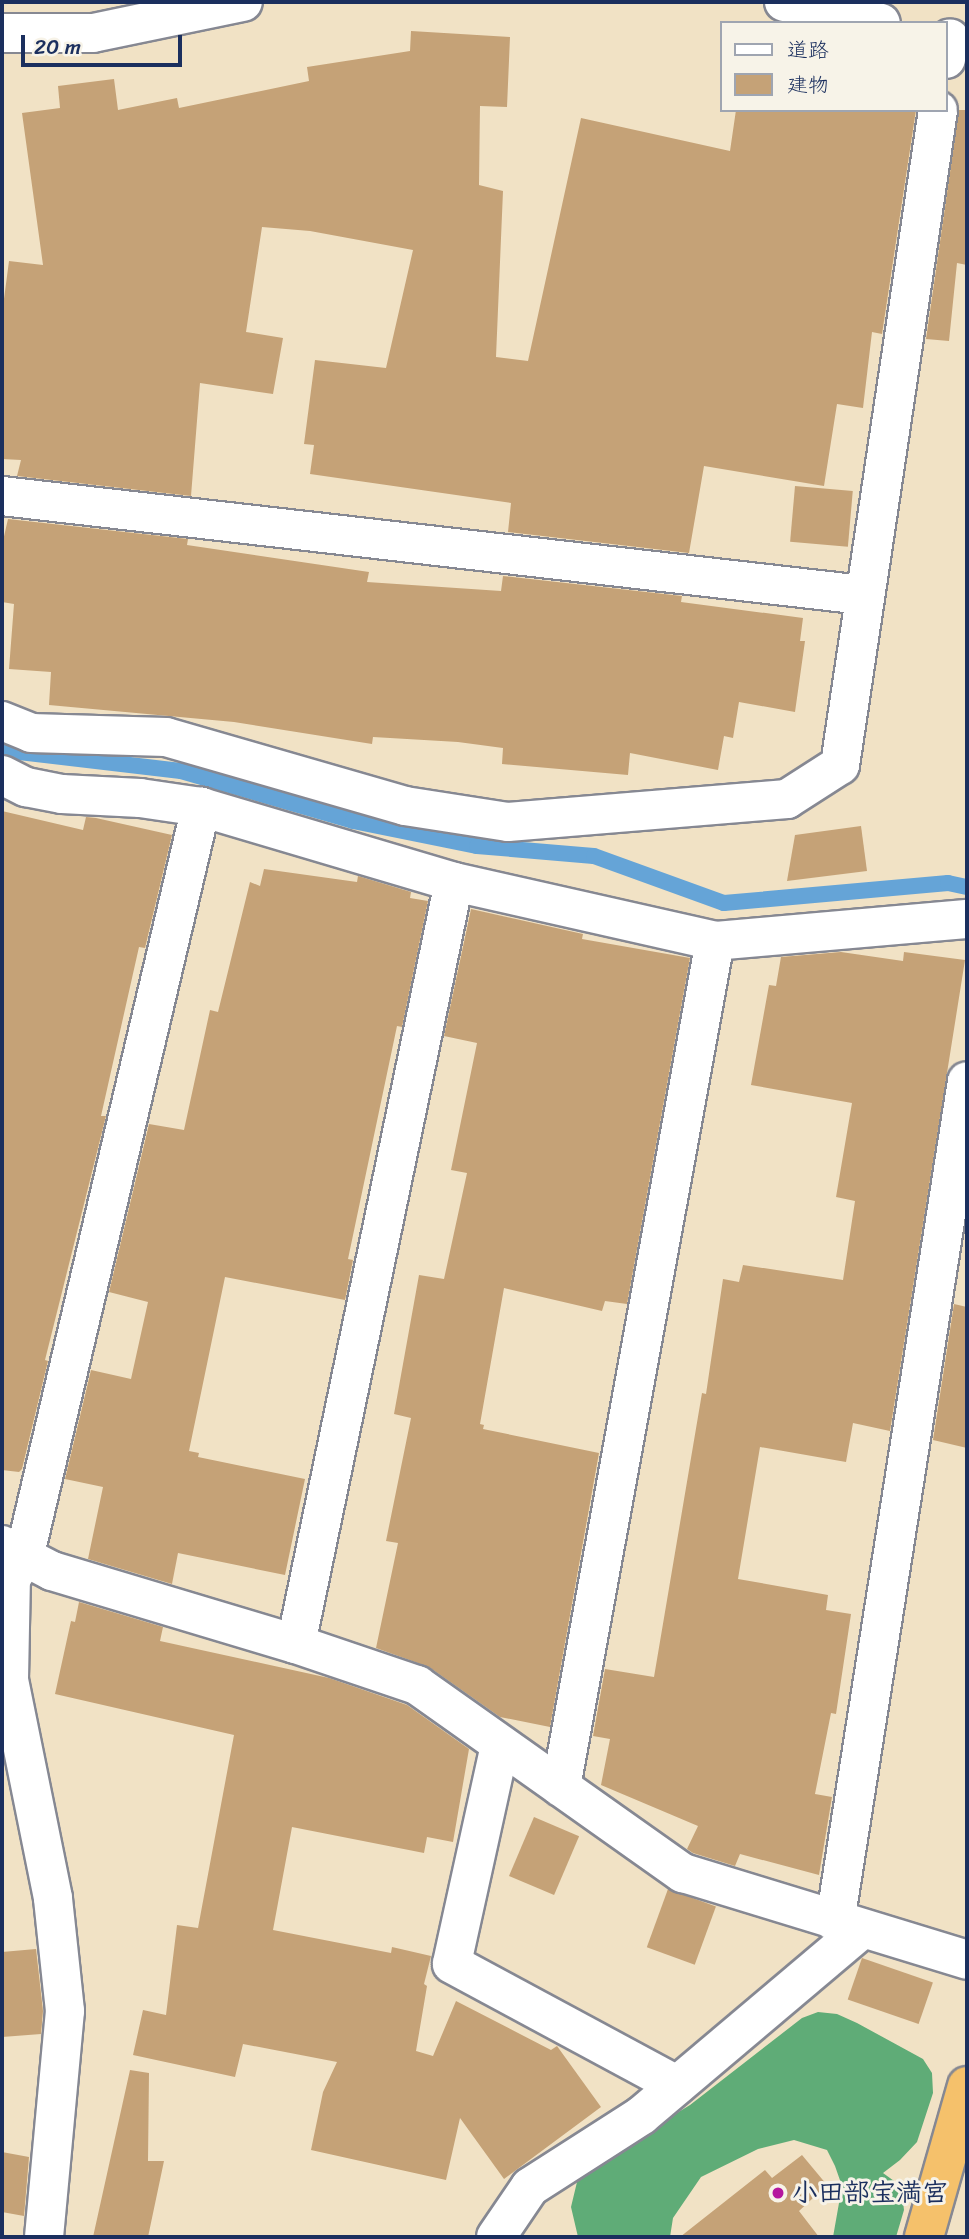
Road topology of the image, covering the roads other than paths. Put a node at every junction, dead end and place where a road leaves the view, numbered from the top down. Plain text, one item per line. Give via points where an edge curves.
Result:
1 (243, 2) edge
2 (784, 2) edge
3 (872, 21) edge
4 (2, 33) edge
5 (938, 112) edge
6 (2, 496) edge
7 (863, 594) junction
8 (16, 727) edge
9 (14, 781) edge
10 (201, 807) junction
11 (454, 882) junction
12 (967, 919) edge
13 (715, 941) junction
14 (967, 1081) edge
15 (13, 1551) edge
16 (296, 1644) junction
17 (500, 1745) junction
18 (561, 1787) junction
19 (848, 1926) junction
20 (967, 1960) edge
21 (677, 2085) junction
22 (967, 2086) edge
23 (44, 2237) edge
24 (496, 2237) edge
25 (924, 2237) edge

1 - 4 street via 93,33
2 - 3 street
5 - 7 street
6 - 7 street
7 - 8 street via 840,765 787,799 508,821 405,806 166,737
8 - 9 street
9 - 10 street via 62,794
10 - 11 street
10 - 15 street
11 - 13 street
11 - 16 street
12 - 13 street
13 - 18 street
14 - 19 street
15 - 16 street via 52,1571
15 - 23 street via 9,1679 53,1898 65,2011
16 - 17 street via 417,1685
17 - 18 street
17 - 21 street via 452,1964
18 - 19 street via 682,1873
19 - 20 street
19 - 21 street
21 - 24 street via 642,2115 530,2187
22 - 25 highway

